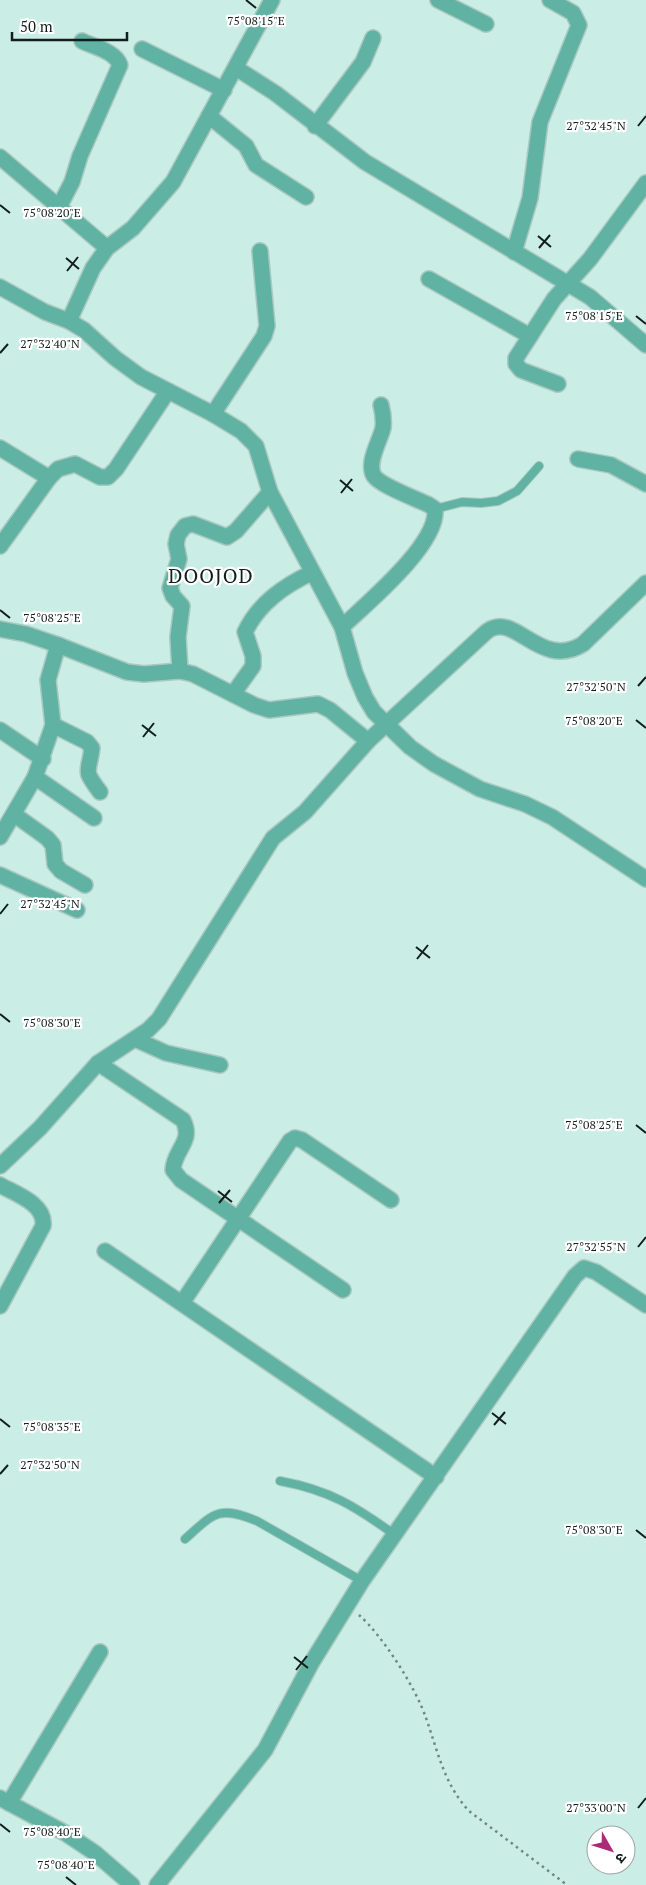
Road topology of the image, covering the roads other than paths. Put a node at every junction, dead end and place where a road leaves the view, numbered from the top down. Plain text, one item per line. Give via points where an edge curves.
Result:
1 (438, 0) edge
2 (550, 0) edge
3 (267, 1) edge
4 (486, 24) dead end
5 (373, 38) dead end
6 (82, 41) dead end
7 (142, 49) dead end
8 (236, 68) junction
9 (224, 90) junction
10 (209, 116) junction
11 (315, 126) junction
12 (0, 157) edge
13 (644, 191) edge
14 (306, 197) dead end
15 (59, 207) junction
16 (107, 248) junction
17 (260, 252) dead end
18 (514, 252) junction
19 (428, 279) dead end
20 (569, 284) junction
21 (0, 286) edge
22 (69, 321) junction
23 (530, 336) junction
24 (646, 345) edge
25 (558, 384) dead end
26 (168, 391) junction
27 (381, 405) dead end
28 (214, 414) junction
29 (0, 448) edge
30 (578, 459) dead end
31 (538, 466) dead end
32 (49, 478) junction
33 (646, 484) edge
34 (270, 492) junction
35 (435, 509) junction
36 (0, 546) edge
37 (311, 572) junction
38 (646, 583) edge
39 (342, 628) junction
40 (0, 629) edge
41 (58, 645) junction
42 (180, 671) junction
43 (233, 694) junction
44 (386, 724) junction
45 (54, 725) junction
46 (0, 730) edge
47 (368, 741) junction
48 (43, 758) junction
49 (35, 777) junction
50 (100, 792) dead end
51 (14, 815) junction
52 (94, 818) dead end
53 (0, 837) edge
54 (0, 875) edge
55 (646, 879) edge
56 (85, 885) dead end
57 (77, 910) dead end
58 (135, 1039) junction
59 (98, 1063) junction
60 (220, 1065) dead end
61 (0, 1166) edge
62 (0, 1185) edge
63 (391, 1200) dead end
64 (237, 1218) junction
65 (105, 1250) dead end
66 (344, 1290) dead end
67 (182, 1303) junction
68 (646, 1305) edge
69 (0, 1306) edge
70 (436, 1477) junction
71 (280, 1481) dead end
72 (395, 1535) junction
73 (186, 1539) dead end
74 (362, 1581) junction
75 (100, 1652) dead end
76 (5, 1800) edge
77 (132, 1885) edge
78 (157, 1885) edge

1 - 4 street
2 - 18 street via 573,13 579,25 540,122 530,198
3 - 8 street
5 - 11 street via 363,62
6 - 15 street via 112,54 120,65
7 - 9 street
8 - 9 street
8 - 11 street via 275,93
9 - 10 street
10 - 14 street via 246,146 256,165
10 - 16 street via 168,188 133,228
11 - 18 street via 364,162
12 - 15 street
13 - 20 street
15 - 16 street
16 - 22 street via 93,268
17 - 28 street via 267,326 264,336
18 - 20 street
19 - 23 street
20 - 23 street via 554,299
20 - 24 street via 590,297
21 - 22 street via 45,312
22 - 26 street via 141,377
23 - 25 street via 516,358 516,364 521,370
26 - 28 street
26 - 32 street via 108,477 100,477 75,464 58,469
27 - 35 street via 383,429 372,466 374,476
28 - 34 street via 240,430 256,446
29 - 32 street
30 - 33 street via 611,465
31 - 35 lane via 517,491 498,501 481,504 462,502
32 - 36 street
34 - 37 street
34 - 42 street via 227,538 193,524 185,526 178,535 179,559 170,588 182,606 178,637
35 - 39 street via 433,525 414,556
37 - 39 street
37 - 43 street via 269,599 249,623 245,632 253,666
38 - 44 street via 572,651 559,652 540,646 506,627 494,627
39 - 44 street via 365,697
40 - 41 street
41 - 42 street via 127,672
41 - 45 street via 48,680
42 - 43 street
43 - 47 street via 269,710 318,704
44 - 47 street
44 - 55 street via 434,764 480,789 552,817
45 - 48 street
45 - 50 street via 92,748 86,770
46 - 48 street
47 - 58 street via 305,812 273,838 159,1019
48 - 49 street
49 - 51 street
49 - 52 street
51 - 53 street
51 - 56 street via 53,845 55,864 61,871
54 - 57 street
58 - 59 street
58 - 60 street via 166,1053
59 - 61 street via 40,1128
59 - 64 street via 183,1120 187,1135 173,1162 173,1170 181,1180
62 - 69 street via 34,1205 44,1218
63 - 64 street via 295,1138
64 - 66 street
64 - 67 street
65 - 67 street
67 - 70 street
68 - 70 street via 596,1272 584,1268 575,1276
70 - 72 street
71 - 72 lane via 309,1486 336,1497 358,1508
72 - 74 street
73 - 74 lane via 214,1515 228,1511 257,1521
74 - 78 street via 312,1662 265,1750
75 - 76 street
76 - 77 street via 65,1833

